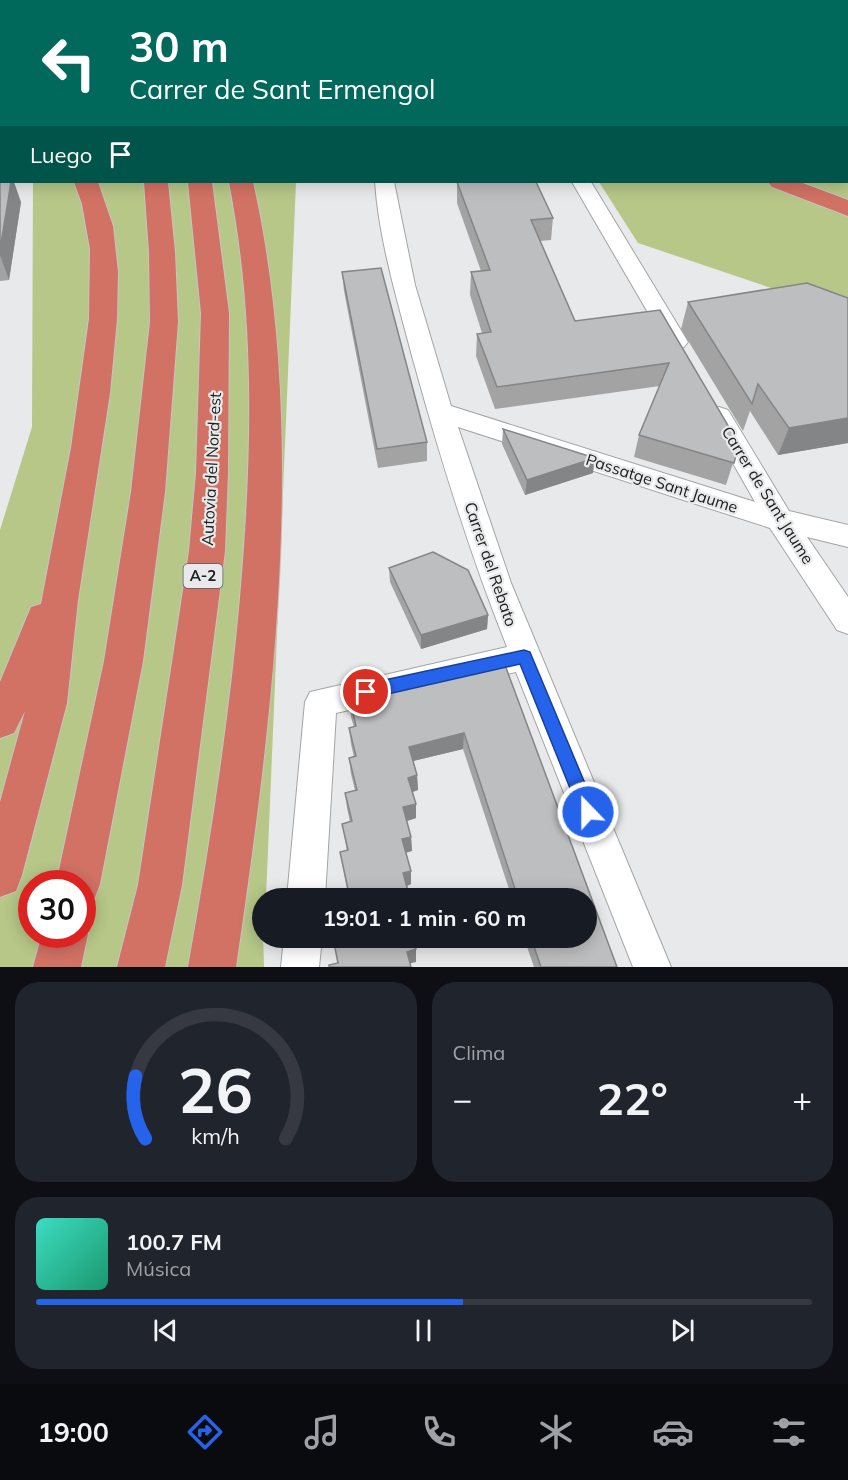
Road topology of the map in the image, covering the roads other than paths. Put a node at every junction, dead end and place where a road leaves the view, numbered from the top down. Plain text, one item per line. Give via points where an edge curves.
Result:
1 (86, 183) edge
2 (156, 183) edge
3 (200, 183) edge
4 (242, 183) edge
5 (262, 183) edge
6 (384, 183) edge
7 (582, 183) edge
8 (783, 183) edge
9 (813, 183) edge
10 (848, 197) edge
11 (848, 209) edge
12 (251, 223) junction
13 (690, 366) edge
14 (708, 397) edge
15 (440, 412) junction
16 (780, 520) junction
17 (848, 536) edge
18 (62, 589) junction
19 (848, 621) edge
20 (524, 657) junction
21 (0, 720) edge
22 (81, 870) edge
23 (0, 874) edge
24 (307, 888) edge
25 (62, 948) edge
26 (302, 948) edge
27 (57, 967) edge
28 (141, 967) edge
29 (212, 967) edge
30 (300, 967) edge
31 (652, 967) edge

1 - 18 highway via 102,237 102,332 91,436
2 - 22 highway via 164,323 148,494 132,617
3 - 28 highway, Autovia del Nord-est / A-2 via 215,313 207,551 160,885
4 - 12 highway
5 - 12 highway via 264,192
6 - 15 street, Carrer del Rebato via 404,285
7 - 13 street
8 - 11 highway
9 - 10 highway
12 - 29 highway via 259,273 266,375 259,612 242,773
14 - 16 street, Carrer de Sant Jaume
15 - 16 street, Passatge Sant Jaume
15 - 20 street, Carrer del Rebato
16 - 17 street, Passatge Sant Jaume
16 - 19 street, Carrer de Sant Jaume
18 - 21 highway via 50,601 23,678
18 - 23 highway via 47,701
20 - 24 street via 321,702
20 - 31 street, Carrer del Rebato
25 - 27 highway
26 - 30 street

